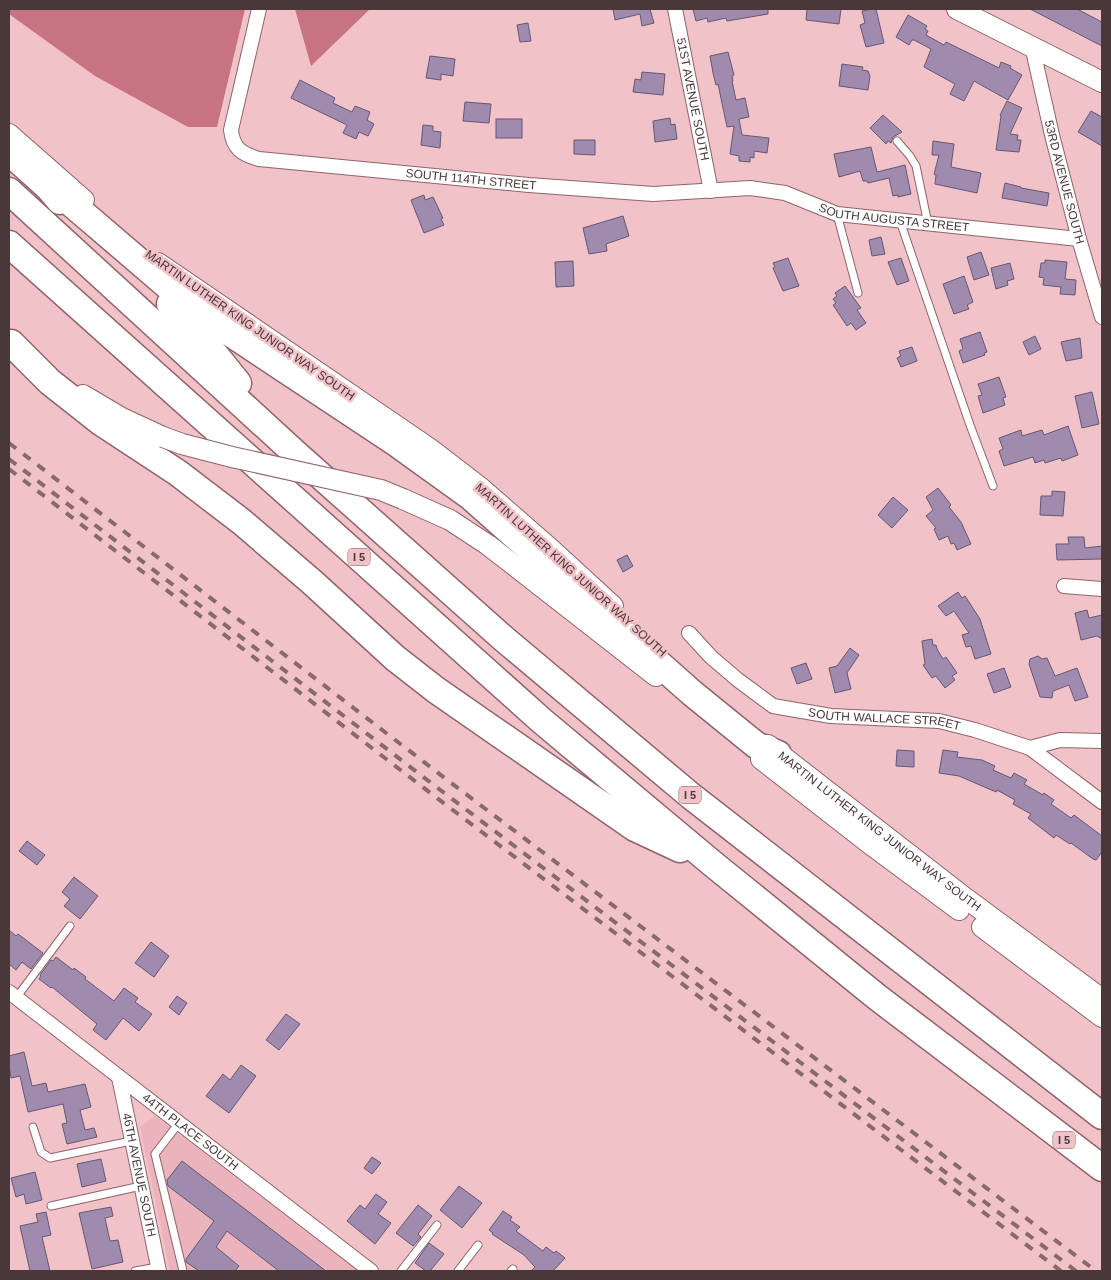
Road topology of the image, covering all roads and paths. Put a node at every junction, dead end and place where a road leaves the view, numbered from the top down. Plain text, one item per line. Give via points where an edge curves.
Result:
1 (259, 9) edge
2 (675, 9) edge
3 (957, 9) edge
4 (1032, 46) junction
5 (1102, 82) edge
6 (9, 134) edge
7 (897, 141) dead end
8 (9, 152) edge
9 (48, 187) junction
10 (9, 190) edge
11 (711, 190) junction
12 (837, 214) junction
13 (900, 221) junction
14 (928, 224) junction
15 (1079, 239) junction
16 (9, 244) edge
17 (858, 293) dead end
18 (1102, 317) edge
19 (10, 342) edge
20 (295, 453) junction
21 (993, 486) dead end
22 (1064, 586) dead end
23 (1102, 589) edge
24 (689, 633) dead end
25 (1102, 741) edge
26 (1030, 748) junction
27 (778, 754) junction
28 (1102, 802) edge
29 (713, 864) junction
30 (70, 926) dead end
31 (12, 995) edge
32 (1102, 999) edge
33 (1102, 1017) edge
34 (119, 1078) junction
35 (1102, 1116) edge
36 (179, 1124) junction
37 (33, 1127) dead end
38 (131, 1141) junction
39 (1102, 1168) edge
40 (141, 1186) junction
41 (51, 1206) dead end
42 (437, 1225) dead end
43 (478, 1245) dead end
44 (158, 1269) edge
45 (135, 1271) edge
46 (183, 1271) edge
47 (372, 1271) edge
48 (401, 1271) edge
49 (458, 1271) edge

1 - 11 street, SOUTH 114TH STREET via 231,130 232,140 248,156 653,194
2 - 11 street, 51ST AVENUE SOUTH
3 - 4 main road
4 - 5 main road
4 - 15 street, 53RD AVENUE SOUTH
6 - 27 main road, MARTIN LUTHER KING JUNIOR WAY SOUTH via 164,268 429,448 481,488
7 - 14 lane via 916,166
8 - 9 highway
9 - 20 highway via 192,326
9 - 27 highway via 176,293 230,333 471,497 692,693 756,745
10 - 20 highway, I 5
11 - 12 street, SOUTH AUGUSTA STREET via 750,188 785,193
12 - 13 street, SOUTH AUGUSTA STREET
12 - 17 lane
13 - 14 street, SOUTH AUGUSTA STREET
13 - 21 lane
14 - 15 street, SOUTH AUGUSTA STREET
15 - 18 street, 53RD AVENUE SOUTH
16 - 29 highway, I 5 via 542,721
19 - 29 highway via 50,382 102,423 178,473 242,522 395,658 436,690 635,828
19 - 33 main road, MARTIN LUTHER KING JUNIOR WAY SOUTH, bridge via 90,400 163,437 232,457 381,490 450,520 488,545 874,847
20 - 35 highway, I 5 via 504,639 691,796
22 - 23 street
24 - 26 street, SOUTH WALLACE STREET via 711,657 773,706 831,716 939,721
25 - 26 street via 1060,740
26 - 28 street
27 - 32 main road, MARTIN LUTHER KING JUNIOR WAY SOUTH
29 - 39 highway, I 5 via 877,997
30 - 31 lane
31 - 34 street, 44TH PLACE SOUTH
34 - 36 street, 44TH PLACE SOUTH
34 - 38 street, 46TH AVENUE SOUTH
36 - 46 lane via 155,1154
36 - 47 street, 44TH PLACE SOUTH
37 - 38 lane via 40,1152 50,1158
38 - 40 street, 46TH AVENUE SOUTH
40 - 41 lane
40 - 44 street, 46TH AVENUE SOUTH
42 - 48 lane
43 - 49 lane
44 - 45 lane

